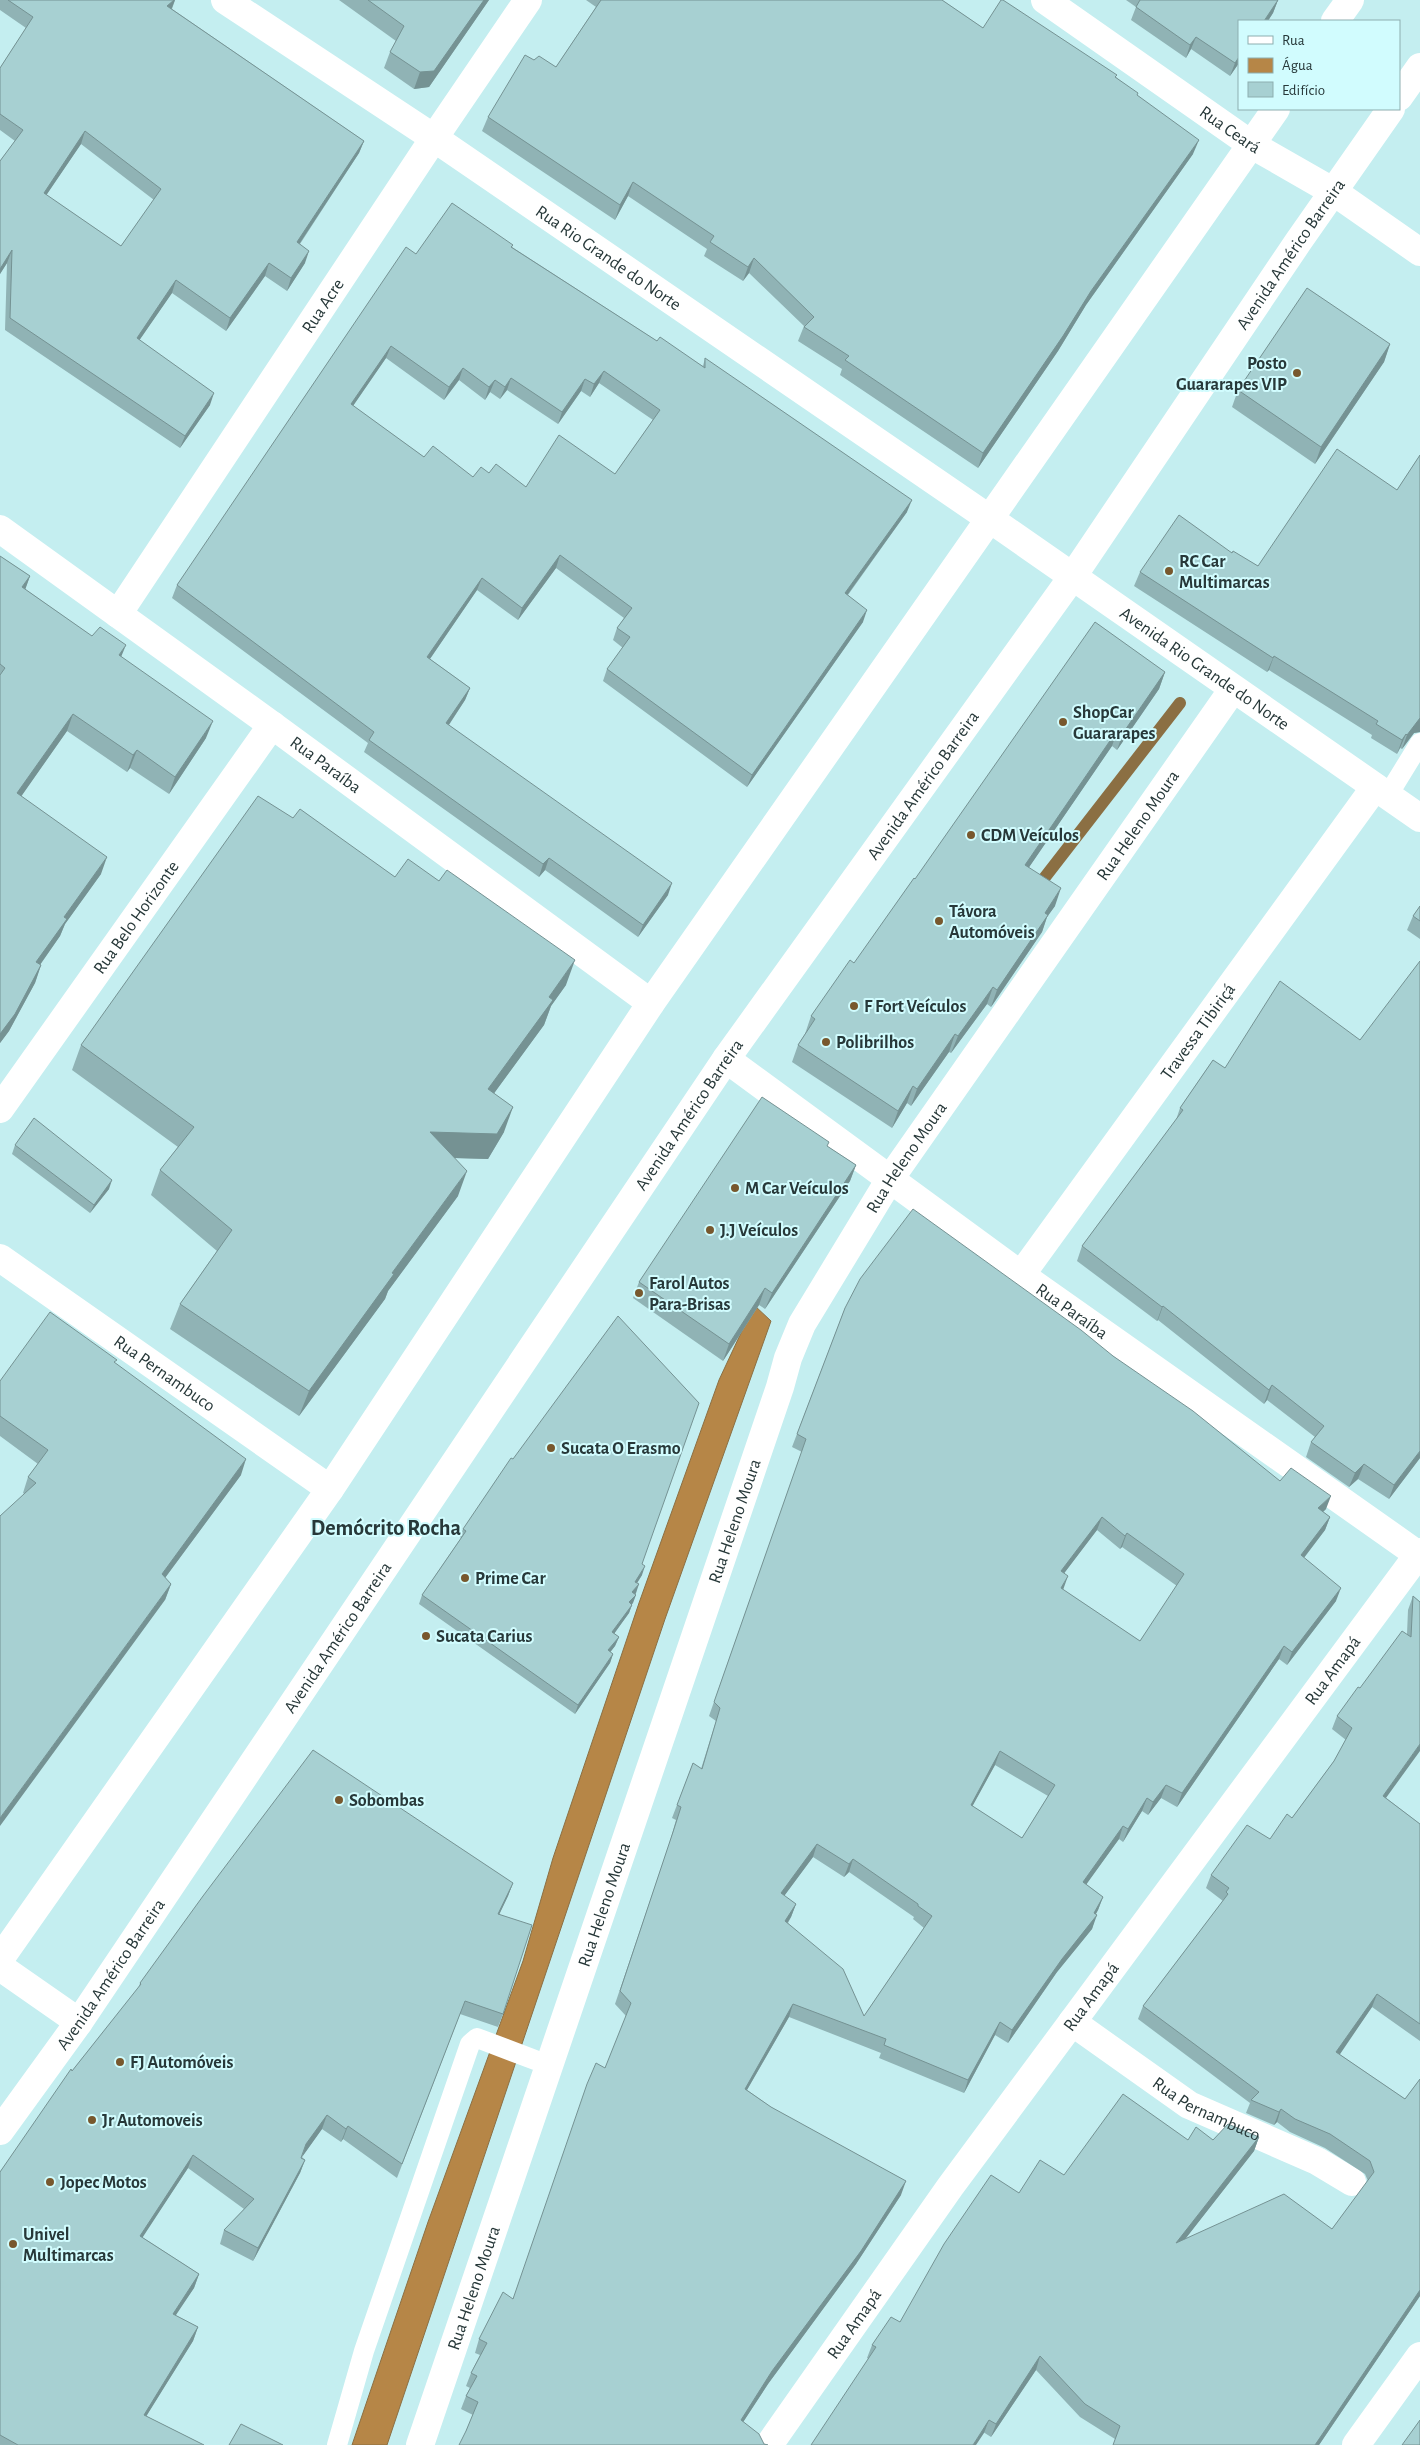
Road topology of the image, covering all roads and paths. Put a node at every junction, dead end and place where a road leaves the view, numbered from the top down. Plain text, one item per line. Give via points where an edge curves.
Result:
1 (225, 0) edge
2 (528, 0) edge
3 (1044, 0) edge
4 (1350, 0) edge
5 (1336, 20) edge
6 (1420, 67) edge
7 (1400, 96) edge
8 (1275, 110) edge
9 (1390, 110) edge
10 (434, 138) junction
11 (1252, 145) junction
12 (1334, 192) junction
13 (1420, 252) edge
14 (990, 519) junction
15 (0, 529) edge
16 (1072, 576) junction
17 (118, 614) junction
18 (1233, 688) junction
19 (272, 725) junction
20 (1420, 743) edge
21 (1381, 791) junction
22 (1420, 818) edge
23 (651, 1003) junction
24 (726, 1059) junction
25 (0, 1109) edge
26 (890, 1179) junction
27 (0, 1258) edge
28 (1021, 1274) junction
29 (330, 1489) junction
30 (1420, 1554) edge
31 (0, 1959) edge
32 (0, 1967) edge
33 (79, 2022) junction
34 (1072, 2022) junction
35 (541, 2062) junction
36 (0, 2131) edge
37 (1352, 2182) dead end
38 (1420, 2356) edge
39 (337, 2445) edge
40 (420, 2445) edge
41 (769, 2445) edge
42 (1356, 2445) edge

1 - 10 street, Rua Rio Grande do Norte
2 - 10 street, Rua Acre
3 - 11 street, Rua Ceará
4 - 5 street
6 - 7 street
8 - 11 street
9 - 12 street, Avenida Américo Barreira
10 - 14 street, Rua Rio Grande do Norte
10 - 17 street, Rua Acre
11 - 12 street, Rua Ceará
11 - 14 street
12 - 13 street, Rua Ceará
12 - 16 street, Avenida Américo Barreira
14 - 16 street, Avenida Rio Grande do Norte
14 - 23 street
15 - 17 street, Rua Paraíba
16 - 18 street, Avenida Rio Grande do Norte
16 - 24 street, Avenida Américo Barreira
17 - 19 street, Rua Paraíba
18 - 21 street, Avenida Rio Grande do Norte
18 - 26 street, Rua Heleno Moura
19 - 23 street, Rua Paraíba
19 - 25 street, Rua Belo Horizonte
20 - 21 lane, Travessa Tibiriçá
21 - 22 street, Avenida Rio Grande do Norte
21 - 28 street, Travessa Tibiriçá
23 - 29 street
24 - 26 street, Rua Paraíba
24 - 33 street, Avenida Américo Barreira
26 - 28 street, Rua Paraíba
26 - 35 street, Rua Heleno Moura via 802,1324 788,1358
27 - 29 street, Rua Pernambuco
28 - 30 street, Rua Paraíba
29 - 31 street
30 - 34 street, Rua Amapá
32 - 33 street
33 - 36 street, Avenida Américo Barreira
34 - 37 street, Rua Pernambuco via 1189,2105 1317,2162
34 - 41 street, Rua Amapá via 950,2187
35 - 39 lane via 477,2038 470,2044 364,2351
35 - 40 street, Rua Heleno Moura
38 - 42 street

